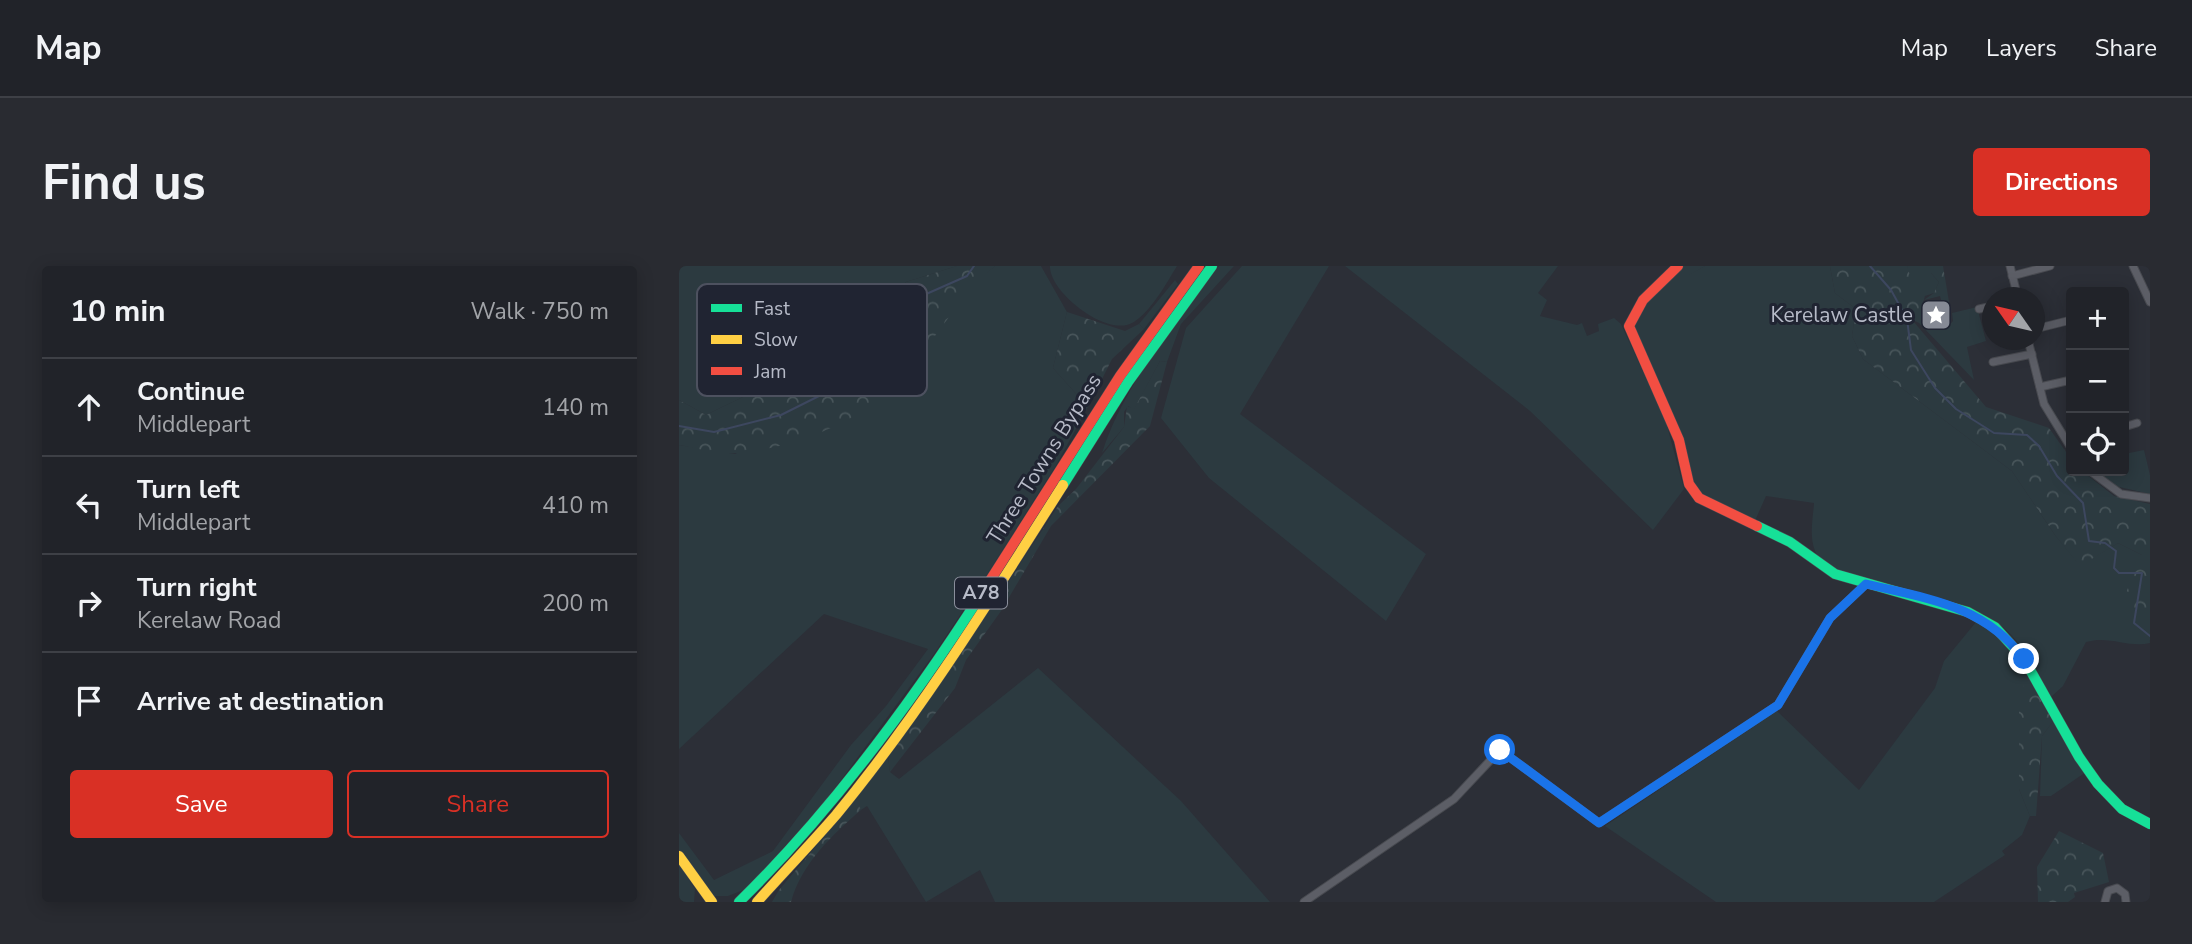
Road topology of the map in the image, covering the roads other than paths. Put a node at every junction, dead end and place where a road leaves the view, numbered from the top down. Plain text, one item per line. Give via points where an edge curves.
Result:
1 (1199, 266) edge
2 (1212, 266) edge
3 (1678, 266) edge
4 (2010, 266) edge
5 (2050, 266) edge
6 (2133, 266) edge
7 (2012, 276) junction
8 (2015, 287) edge
9 (2150, 302) edge
10 (1982, 308) edge
11 (1979, 309) dead end
12 (2066, 321) edge
13 (2045, 326) edge
14 (2031, 350) edge
15 (2032, 354) junction
16 (1993, 362) dead end
17 (2066, 381) edge
18 (2040, 387) junction
19 (2137, 423) dead end
20 (2129, 425) edge
21 (2066, 438) edge
22 (2097, 476) edge
23 (2150, 498) edge
24 (1866, 584) junction
25 (2150, 824) edge
26 (679, 856) edge
27 (698, 887) junction
28 (702, 902) edge
29 (712, 902) edge
30 (739, 902) edge
31 (757, 902) edge
32 (1304, 902) edge
33 (2105, 902) edge
34 (2126, 902) edge

1 - 30 main road, Three Towns Bypass / A78 via 1119,376 992,577 891,724 792,850
2 - 31 main road, Three Towns Bypass / A78 via 1128,382 1012,566 915,708 836,814
3 - 24 main road via 1644,298 1629,326 1679,439 1693,492 1706,503 1790,542 1828,570
4 - 7 street
5 - 7 street
6 - 9 street
7 - 8 street
10 - 11 street
12 - 13 street
14 - 15 street
15 - 16 street
15 - 18 street
17 - 18 street
18 - 21 street via 2047,410
19 - 20 street
22 - 23 street via 2121,494
24 - 25 main road via 1968,612 2007,637 2098,784 2122,809
24 - 32 street via 1830,618 1778,705 1599,823 1500,750 1454,799
26 - 27 main road
27 - 28 main road
27 - 29 main road
33 - 34 street via 2108,891 2117,888

